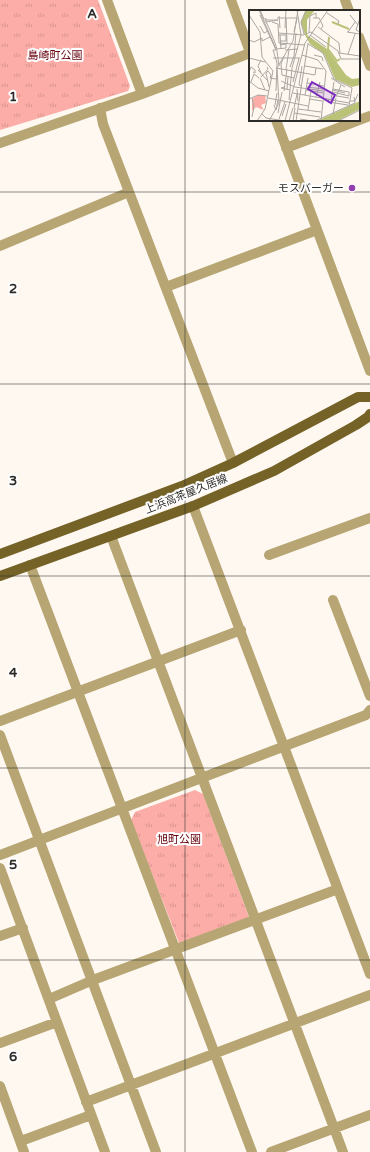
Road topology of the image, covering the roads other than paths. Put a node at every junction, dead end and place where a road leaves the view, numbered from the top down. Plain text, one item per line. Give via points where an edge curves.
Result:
1 (106, 0) edge
2 (230, 0) edge
3 (345, 0) edge
4 (349, 10) edge
5 (360, 41) edge
6 (249, 49) edge
7 (249, 52) edge
8 (370, 66) edge
9 (142, 94) junction
10 (100, 108) junction
11 (370, 116) edge
12 (360, 120) edge
13 (276, 121) edge
14 (356, 121) edge
15 (0, 143) edge
16 (286, 148) junction
17 (129, 192) junction
18 (317, 230) junction
19 (0, 246) edge
20 (166, 287) junction
21 (370, 371) edge
22 (370, 397) edge
23 (370, 414) edge
24 (233, 463) junction
25 (193, 506) junction
26 (370, 518) edge
27 (111, 536) junction
28 (0, 554) edge
29 (270, 555) dead end
30 (30, 565) junction
31 (0, 576) edge
32 (333, 600) dead end
33 (241, 630) junction
34 (159, 661) junction
35 (77, 692) junction
36 (370, 696) edge
37 (370, 710) edge
38 (0, 721) edge
39 (0, 735) edge
40 (284, 746) junction
41 (202, 778) junction
42 (121, 809) junction
43 (39, 840) junction
44 (0, 855) edge
45 (0, 868) edge
46 (338, 889) junction
47 (256, 920) junction
48 (22, 928) junction
49 (0, 936) edge
50 (175, 950) junction
51 (370, 974) edge
52 (93, 980) junction
53 (370, 995) edge
54 (49, 998) junction
55 (57, 1022) junction
56 (295, 1023) junction
57 (0, 1043) edge
58 (213, 1053) junction
59 (131, 1085) junction
60 (0, 1086) edge
61 (86, 1102) junction
62 (91, 1115) junction
63 (370, 1115) edge
64 (334, 1129) junction
65 (20, 1141) junction
66 (24, 1152) edge
67 (105, 1152) edge
68 (156, 1152) edge
69 (252, 1152) edge
70 (271, 1152) edge
71 (343, 1152) edge

1 - 9 street
2 - 6 street
3 - 4 street
5 - 8 street
7 - 9 street
9 - 10 street
10 - 15 street
10 - 17 street via 103,124
11 - 12 street
13 - 16 street
14 - 16 street
16 - 18 street
17 - 19 street
17 - 20 street
18 - 20 street
18 - 21 street
20 - 24 street
22 - 24 main road, 上浜高茶屋久居線 via 358,397
23 - 25 main road, 上浜高茶屋久居線 via 356,425 274,471
24 - 28 main road, 上浜高茶屋久居線 via 182,486
25 - 27 main road, 上浜高茶屋久居線
25 - 33 street
26 - 29 street
27 - 30 main road, 上浜高茶屋久居線
27 - 34 street
30 - 31 main road, 上浜高茶屋久居線
30 - 35 street
32 - 36 street
33 - 34 street
33 - 40 street
34 - 35 street
34 - 41 street
35 - 38 street
35 - 42 street
37 - 40 street via 366,715
39 - 43 street
40 - 41 street
40 - 46 street
41 - 42 street
41 - 47 street
42 - 43 street
42 - 50 street
43 - 44 street
43 - 52 street
45 - 48 street
46 - 47 street
46 - 51 street
47 - 50 street
47 - 56 street
48 - 49 street
48 - 54 street
50 - 52 street
50 - 58 street
52 - 54 street
52 - 59 street
53 - 56 street
54 - 55 street
55 - 57 street
55 - 61 street
56 - 58 street
56 - 64 street
58 - 59 street
58 - 69 street
59 - 61 street
59 - 68 street
60 - 65 street
61 - 62 street
62 - 65 street
62 - 67 street
63 - 64 street
64 - 70 street
64 - 71 street
65 - 66 street

